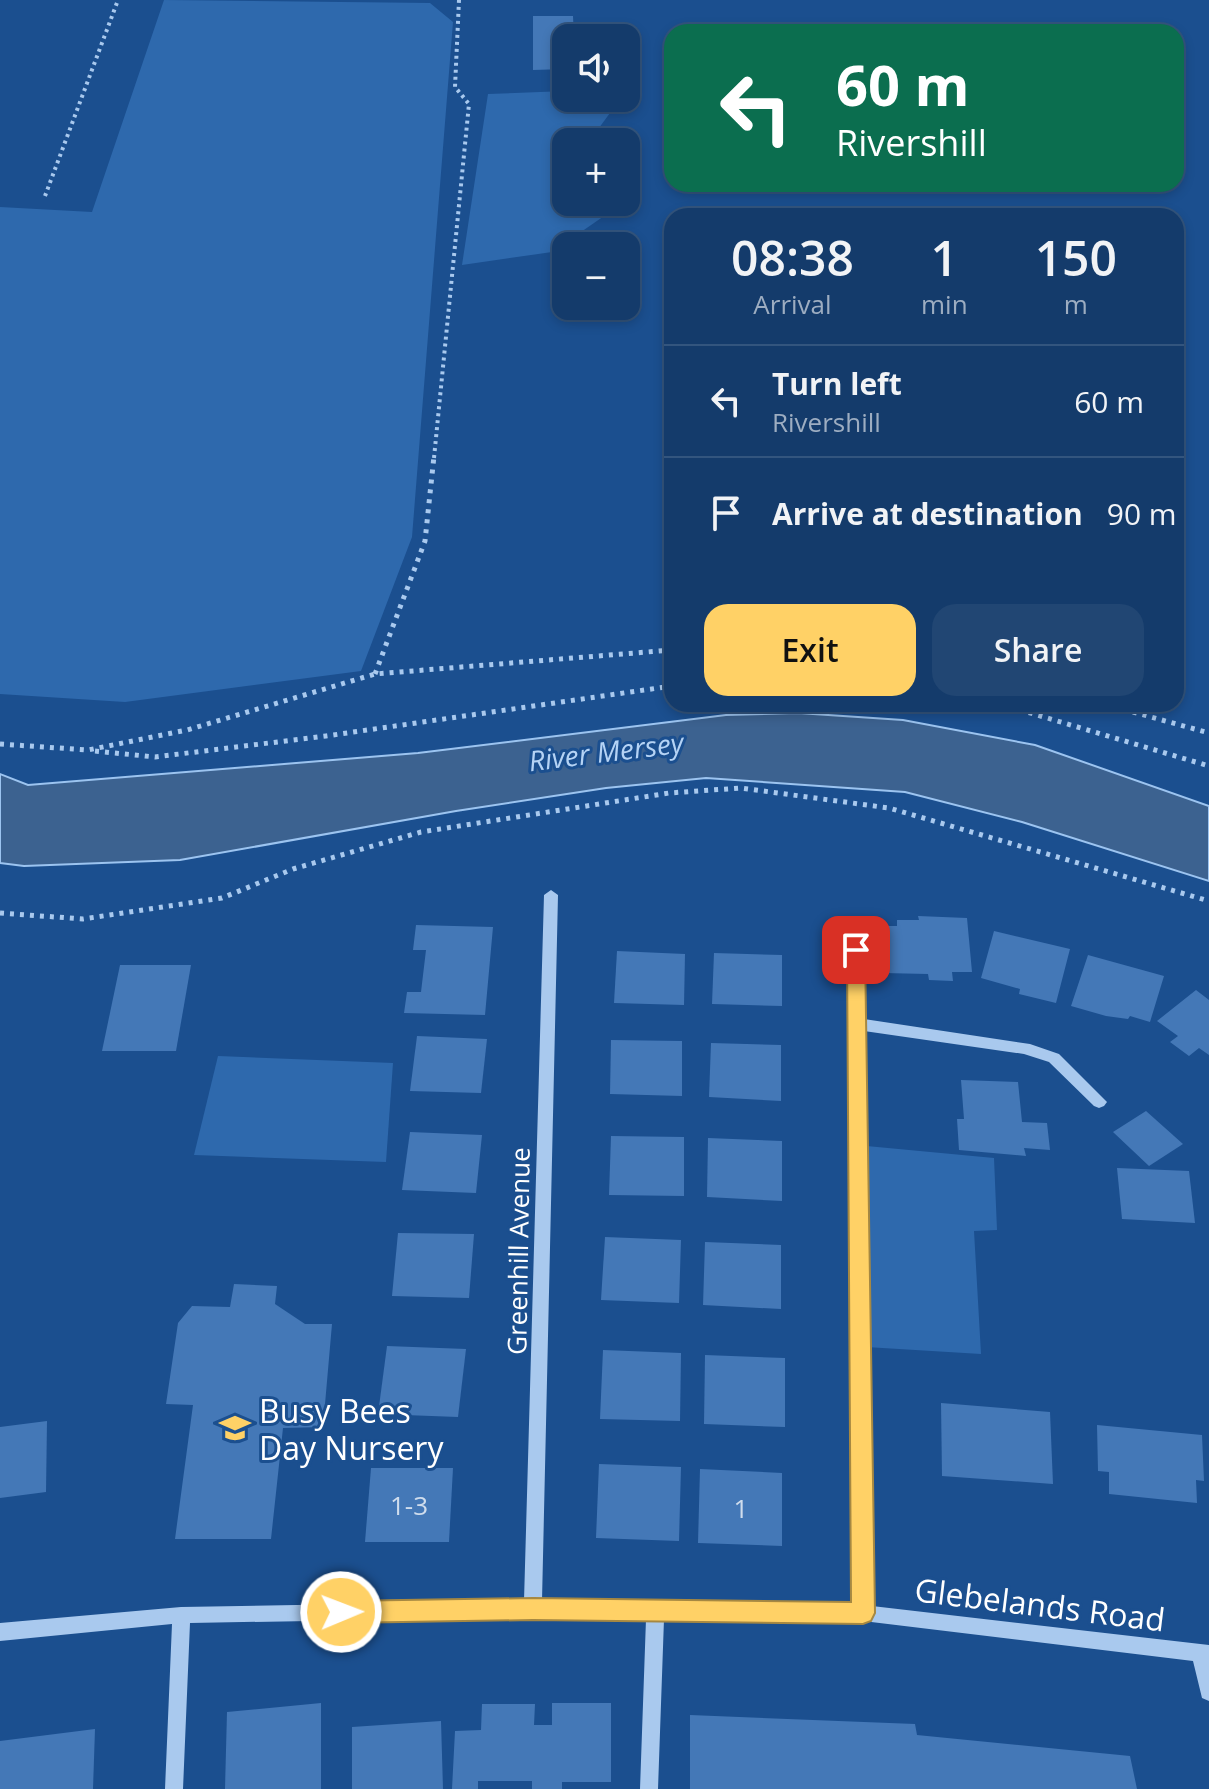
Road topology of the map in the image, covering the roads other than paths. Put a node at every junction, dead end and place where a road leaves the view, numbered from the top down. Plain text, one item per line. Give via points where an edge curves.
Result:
1 (551, 895) dead end
2 (856, 950) dead end
3 (858, 1024) junction
4 (1099, 1102) dead end
5 (533, 1609) junction
6 (655, 1610) junction
7 (863, 1613) junction
8 (181, 1615) junction
9 (0, 1632) edge
10 (1204, 1653) edge
11 (1209, 1692) edge
12 (174, 1789) edge
13 (649, 1789) edge

1 - 5 street, Greenhill Avenue
2 - 3 street
3 - 4 street via 1025,1048 1054,1058
3 - 7 street
5 - 6 street, Glebelands Road
5 - 8 street, Glebelands Road
6 - 7 street, Glebelands Road
6 - 13 street
7 - 10 street, Glebelands Road
8 - 9 street, Glebelands Road
8 - 12 street
10 - 11 street

